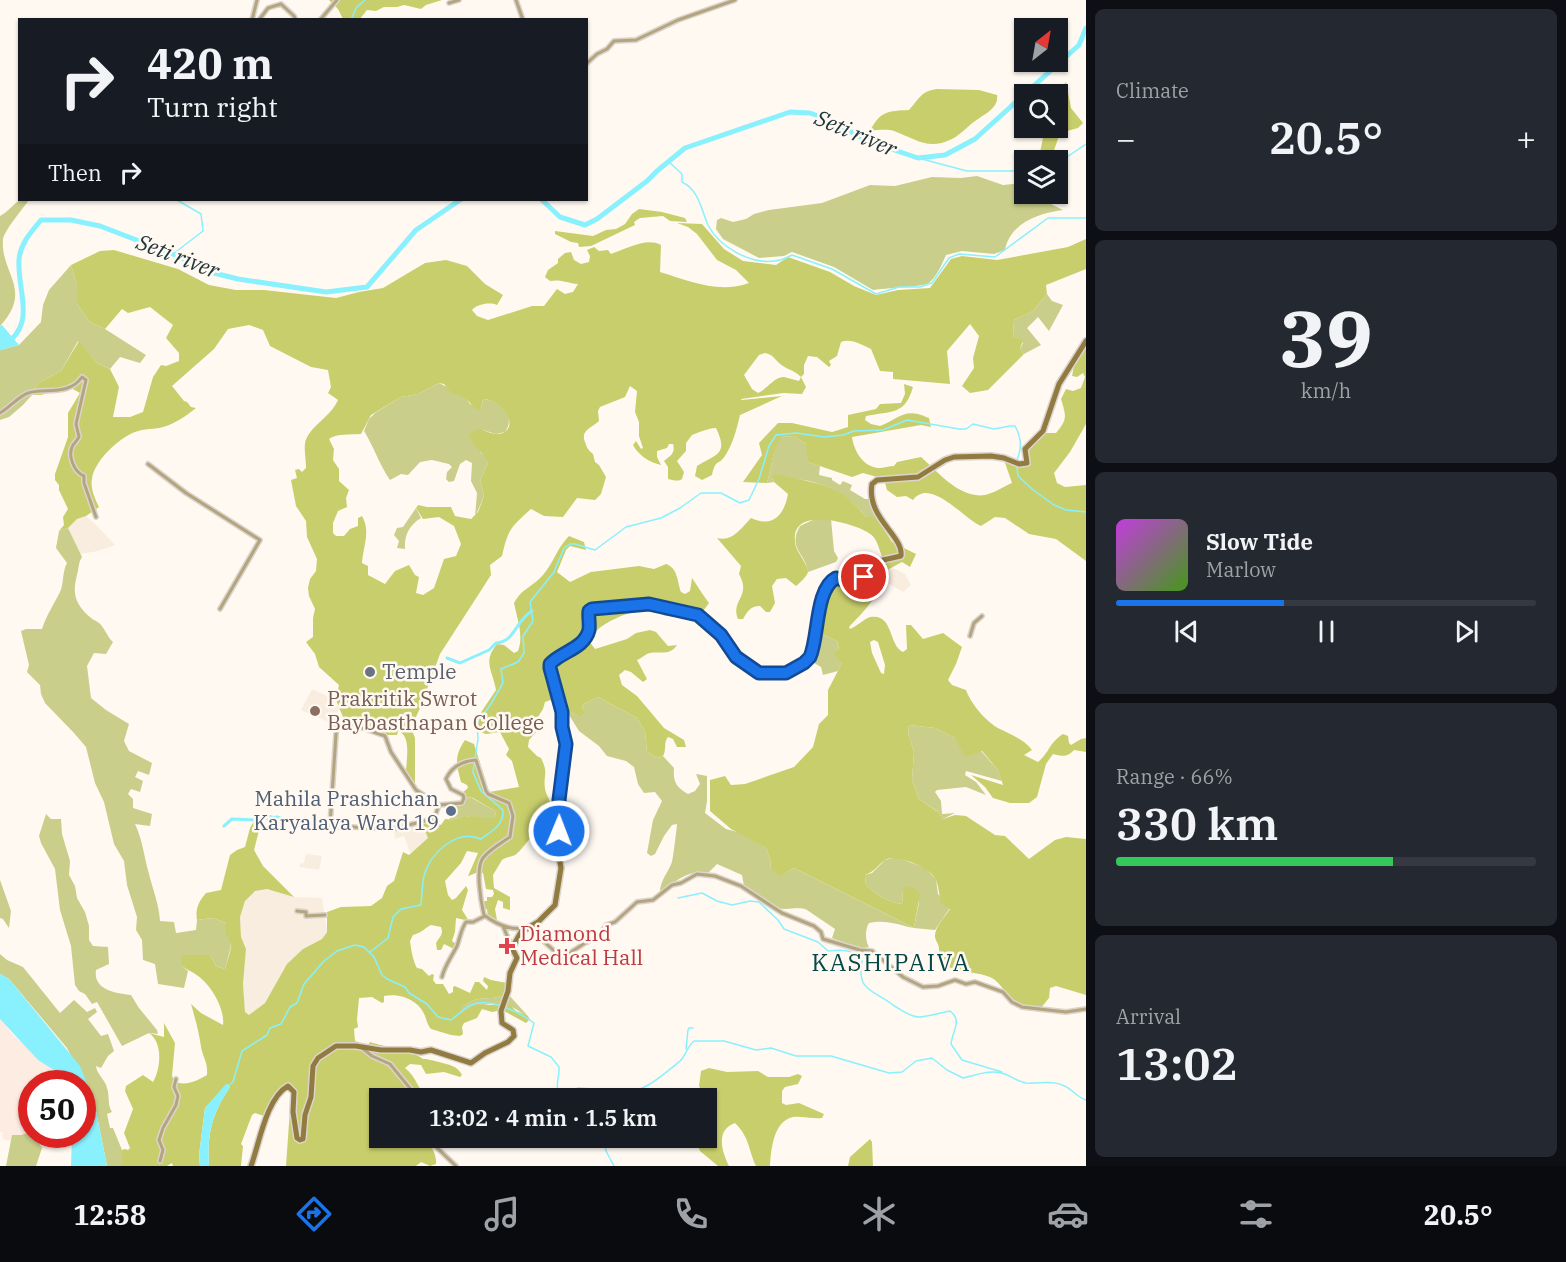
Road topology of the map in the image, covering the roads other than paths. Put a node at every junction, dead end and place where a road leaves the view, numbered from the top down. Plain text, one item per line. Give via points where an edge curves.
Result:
1 (257, 0) edge
2 (337, 0) edge
3 (459, 0) edge
4 (516, 0) edge
5 (735, 0) edge
6 (449, 3) dead end
7 (252, 18) edge
8 (260, 18) edge
9 (295, 18) edge
10 (322, 18) edge
11 (522, 18) edge
12 (588, 62) edge
13 (1086, 340) edge
14 (0, 412) edge
15 (148, 464) dead end
16 (96, 517) dead end
17 (220, 609) dead end
18 (982, 616) dead end
19 (970, 636) dead end
20 (439, 805) junction
21 (297, 911) dead end
22 (325, 915) dead end
23 (485, 916) junction
24 (502, 925) junction
25 (528, 927) junction
26 (512, 948) junction
27 (442, 977) dead end
28 (1086, 1009) edge
29 (361, 1047) junction
30 (176, 1079) dead end
31 (410, 1088) edge
32 (437, 1148) edge
33 (160, 1161) dead end
34 (251, 1166) edge
35 (456, 1166) edge

1 - 7 street
2 - 10 street
3 - 6 street
4 - 11 street
5 - 12 street via 636,40 614,41
8 - 9 street via 268,8 281,4
13 - 25 main road via 1057,388 1043,431 1025,449 1027,462 1019,464 991,456 954,457 918,477 874,481 871,490 877,513 899,545 901,556 883,560 864,577 853,581 836,578 830,582 810,657 786,673 750,669 721,635 692,613 649,604 589,611 584,639 550,664 566,744 559,800 563,826 553,838 561,868 555,905
14 - 16 street via 27,394 61,390 82,377 86,380 76,424 79,437 71,454 73,464 84,476
15 - 17 street via 260,540
18 - 19 street
20 - 20 street via 416,790 385,736 337,719 330,826 396,828 432,819
20 - 23 street via 463,801 446,779 459,764 474,760 488,794 509,803 513,816 510,837 484,856 478,868
21 - 22 street via 306,912 306,916
23 - 24 street
23 - 27 street via 463,926
24 - 25 street via 514,929
24 - 26 street
25 - 26 main road
25 - 28 street via 562,958 599,937 606,925 637,902 653,900 672,885 705,874 741,886 782,913 814,926 823,939 872,951 918,986 938,986 956,980 975,982 1003,992 1022,1007 1066,1012
26 - 29 main road via 517,958 501,1011 502,1023 513,1030 514,1036 508,1042 471,1063 431,1050 421,1053
29 - 31 street via 390,1064
29 - 34 main road via 336,1046 315,1062 302,1140 296,1131 294,1092 290,1087 282,1089 261,1129
30 - 33 street via 178,1095 159,1140 163,1150
32 - 35 street

